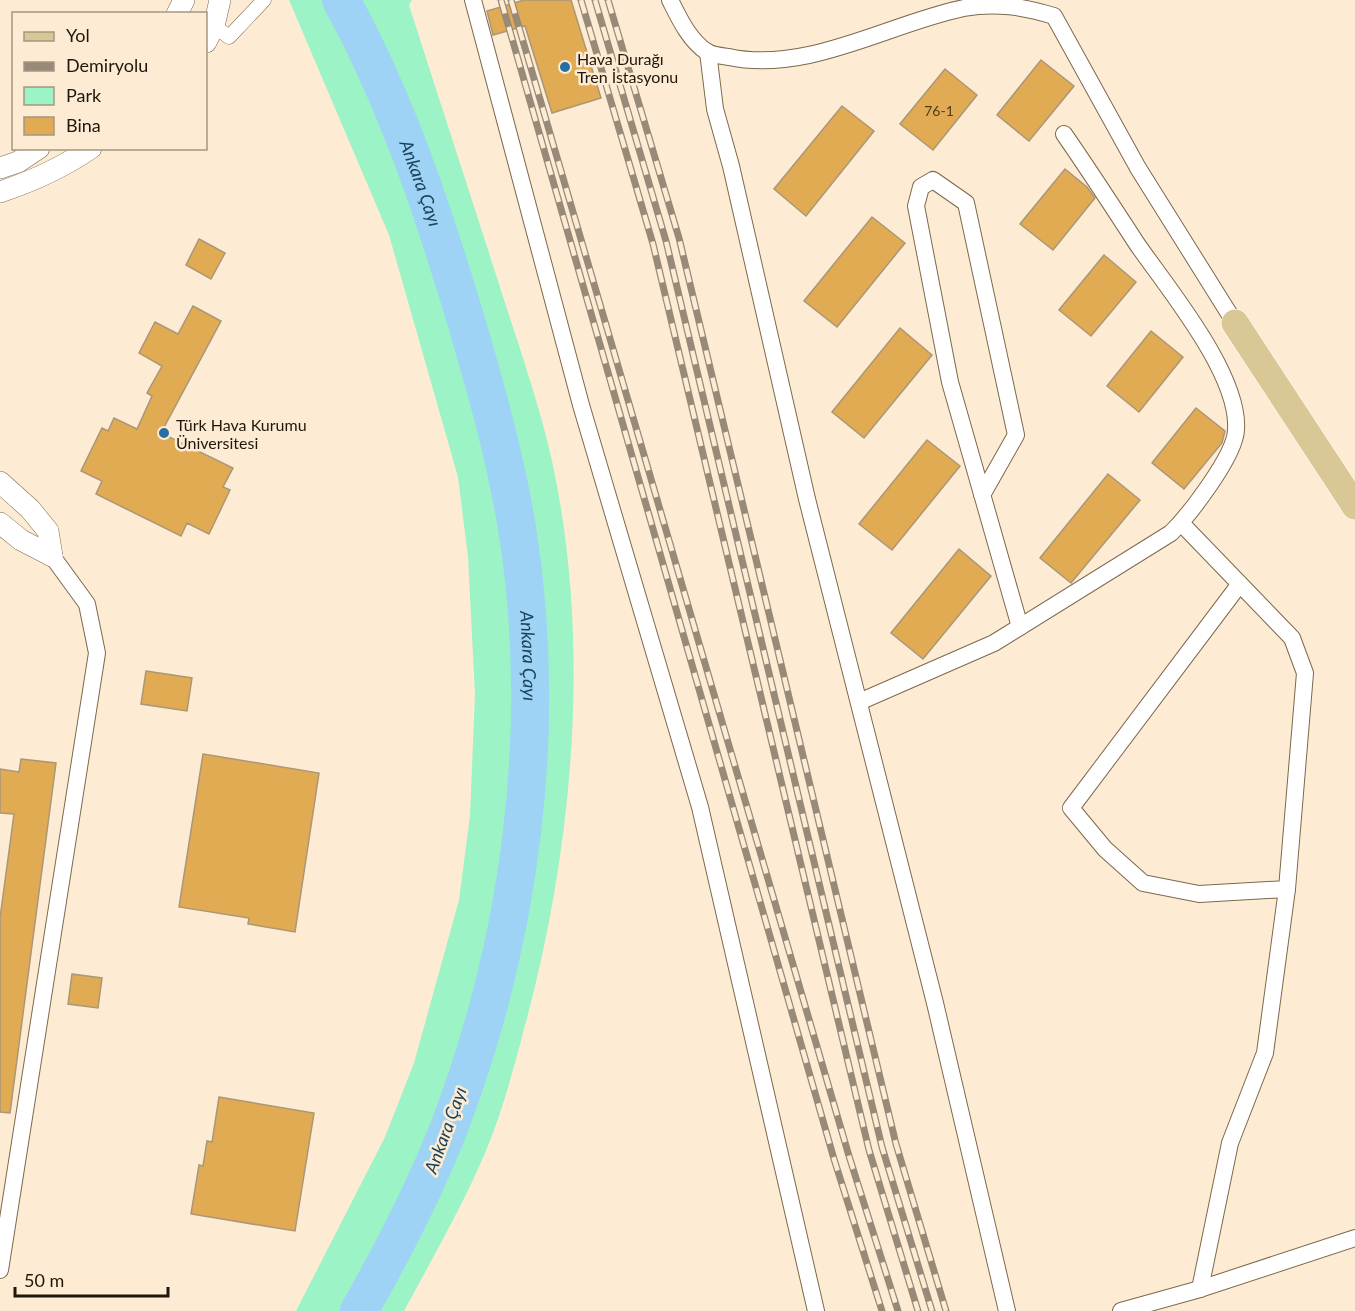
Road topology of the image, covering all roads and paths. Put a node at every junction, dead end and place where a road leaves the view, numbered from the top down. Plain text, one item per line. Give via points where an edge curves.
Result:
1 (220, 0) edge
2 (264, 0) edge
3 (472, 0) edge
4 (670, 0) edge
5 (210, 34) edge
6 (708, 52) junction
7 (1064, 134) dead end
8 (36, 150) edge
9 (88, 150) edge
10 (0, 168) edge
11 (0, 192) edge
12 (1234, 323) junction
13 (0, 482) edge
14 (1355, 483) edge
15 (982, 495) junction
16 (1355, 506) edge
17 (1181, 523) junction
18 (0, 524) edge
19 (52, 556) junction
20 (1239, 585) junction
21 (1020, 627) junction
22 (859, 702) junction
23 (1287, 889) junction
24 (1355, 1238) edge
25 (0, 1270) edge
26 (1200, 1289) junction
27 (816, 1311) edge
28 (1007, 1311) edge
29 (1121, 1311) edge

1 - 5 street
2 - 5 street via 229,37
3 - 27 street via 581,405 700,807
4 - 6 street via 684,28
6 - 12 street via 737,59 768,60 817,53 965,8 1016,5 1054,16 1138,168
6 - 22 street via 715,109
7 - 17 street via 1213,355 1235,405 1236,433 1222,464
8 - 10 street
9 - 11 street via 58,169
12 - 14 main road
12 - 16 main road
13 - 19 street via 48,531
15 - 15 street via 950,382 916,206 921,187 933,180 966,203 1016,435
15 - 21 street
17 - 20 street
17 - 21 street
18 - 19 street
19 - 25 street via 87,604 97,652
20 - 23 street via 1292,638 1305,673
20 - 23 street via 1071,808 1106,849 1143,883 1198,894
21 - 22 street via 994,643
22 - 28 street
23 - 26 street via 1265,1053 1230,1143
24 - 26 street
26 - 29 street

